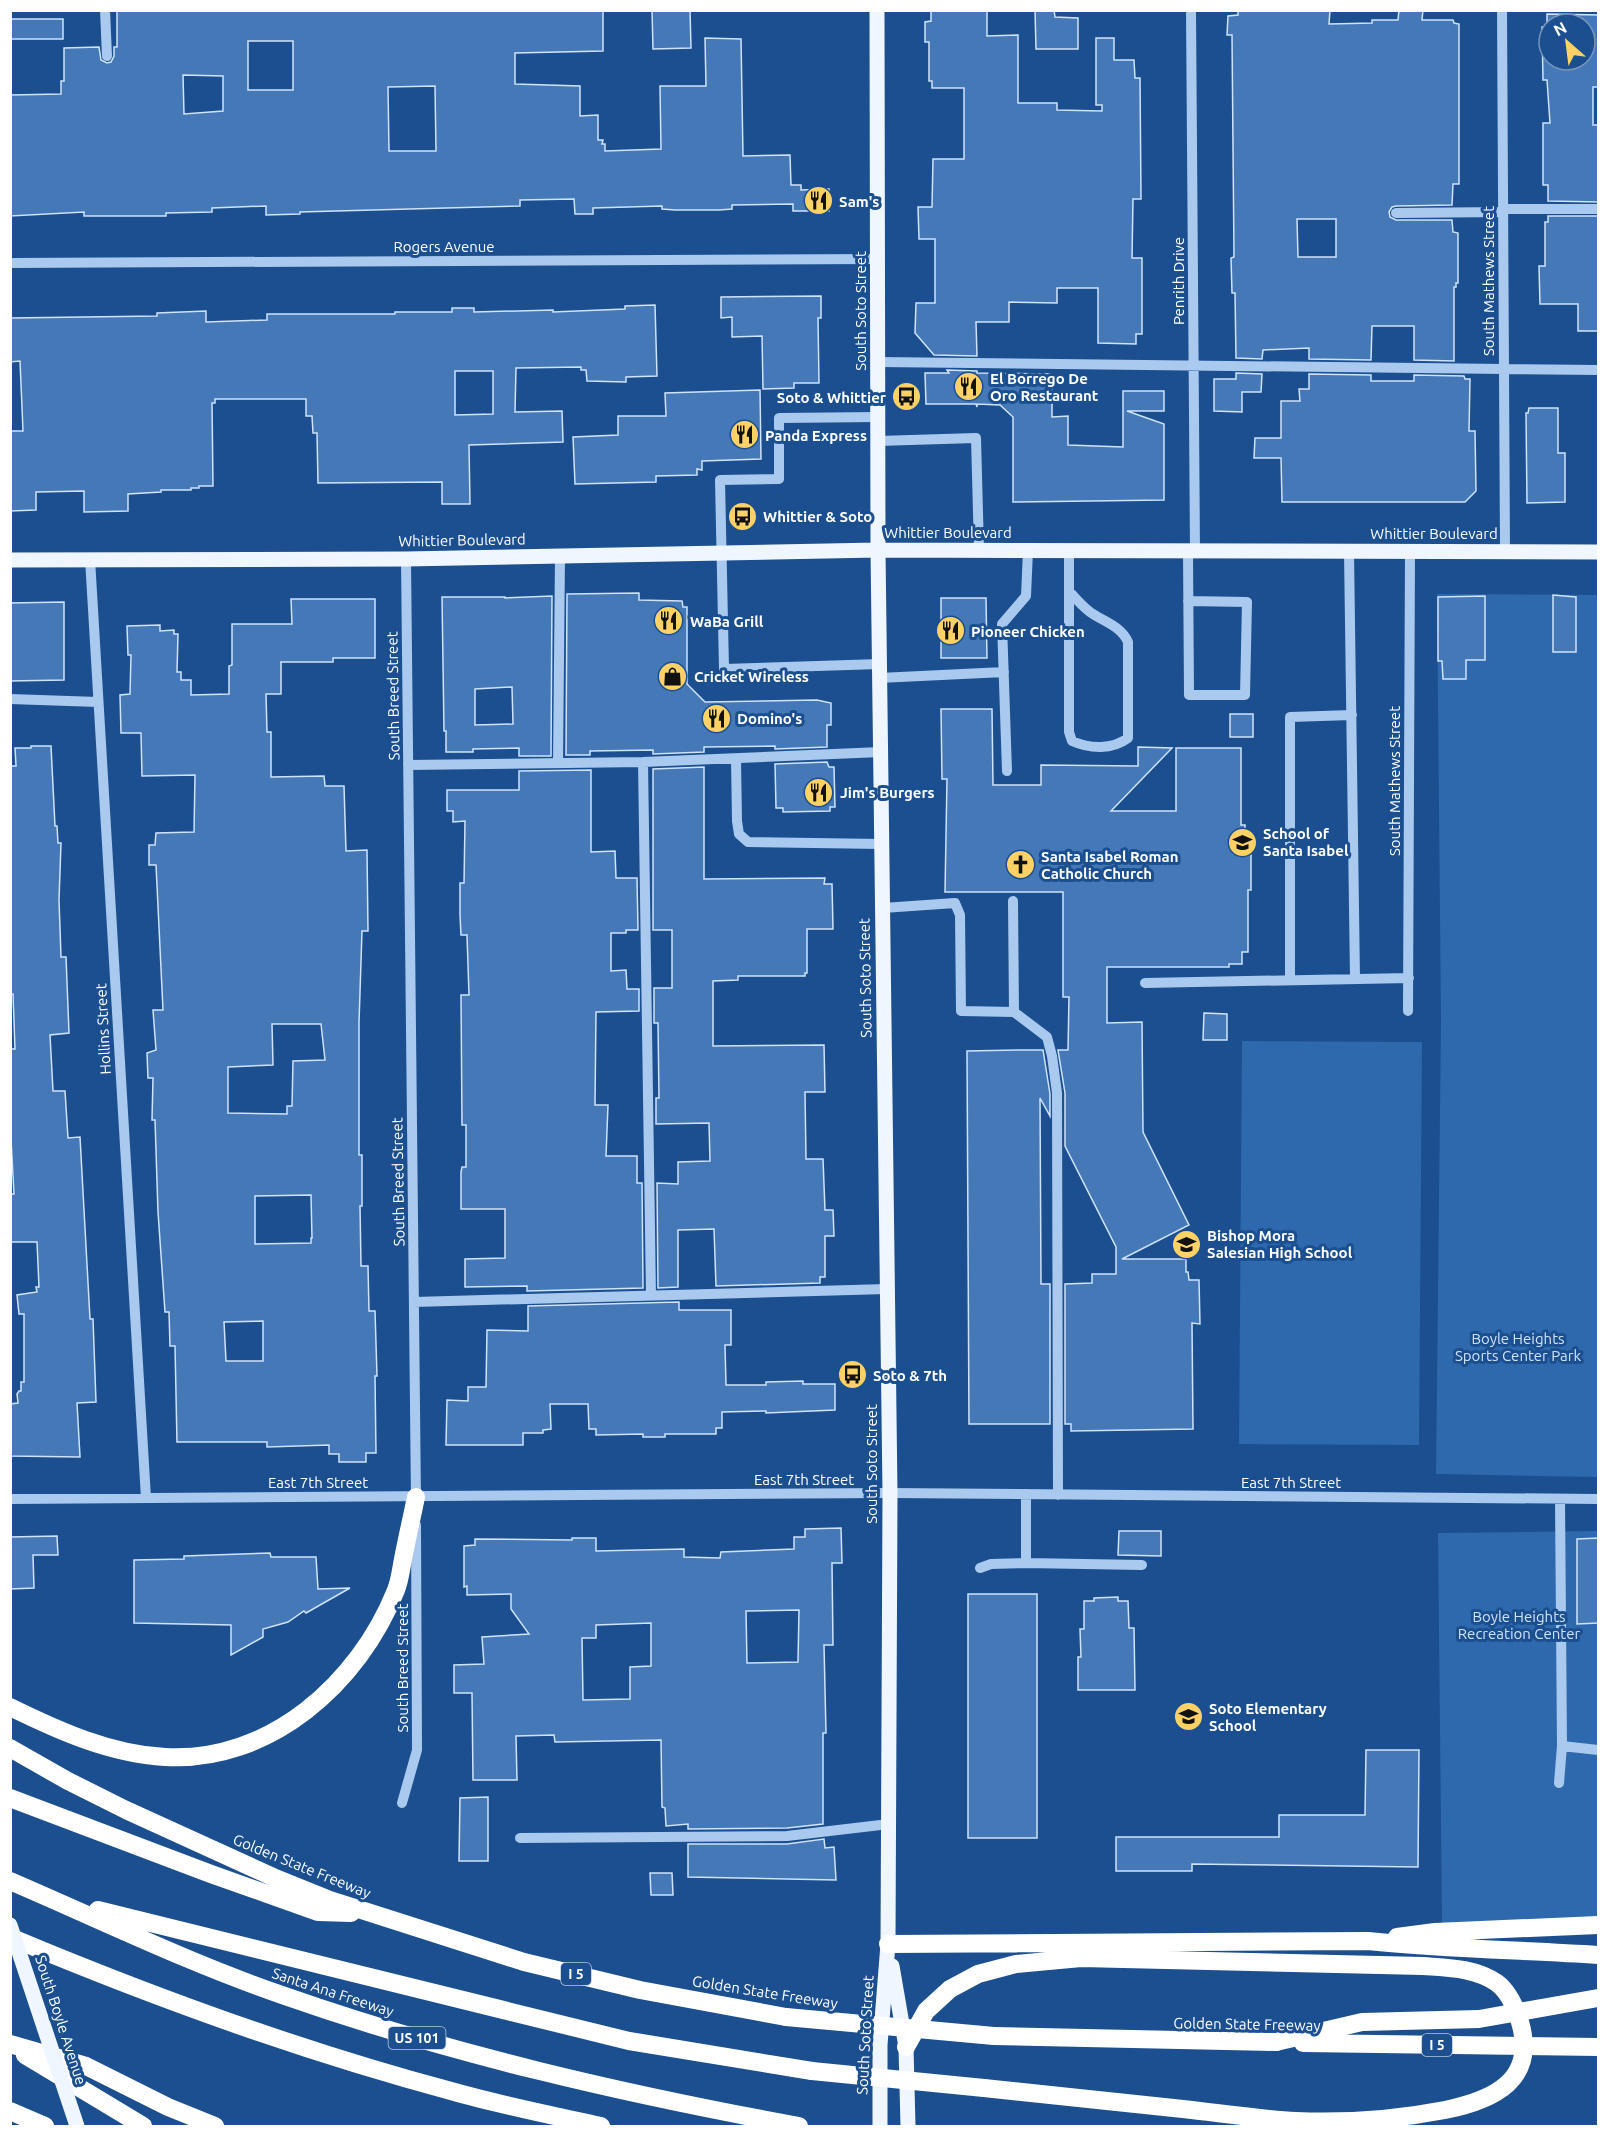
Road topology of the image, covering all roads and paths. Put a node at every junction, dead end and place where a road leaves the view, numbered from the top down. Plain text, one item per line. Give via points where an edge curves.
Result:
1 (105, 10) edge
2 (877, 10) edge
3 (1191, 10) edge
4 (1502, 10) edge
5 (107, 56) dead end
6 (1599, 209) edge
7 (1503, 211) junction
8 (1396, 213) dead end
9 (878, 259) junction
10 (10, 263) edge
11 (878, 362) junction
12 (1194, 364) junction
13 (1504, 370) junction
14 (1599, 370) edge
15 (878, 417) junction
16 (878, 441) junction
17 (878, 550) junction
18 (979, 550) junction
19 (1028, 550) junction
20 (1069, 550) junction
21 (1505, 551) junction
22 (1192, 552) junction
23 (1349, 552) junction
24 (1410, 552) junction
25 (1599, 552) edge
26 (721, 553) junction
27 (560, 556) junction
28 (90, 559) junction
29 (406, 559) junction
30 (10, 560) edge
31 (1069, 591) junction
32 (1188, 601) junction
33 (880, 671) junction
34 (1004, 672) junction
35 (10, 699) edge
36 (98, 702) junction
37 (1352, 715) junction
38 (880, 752) junction
39 (736, 759) junction
40 (643, 762) junction
41 (558, 763) junction
42 (408, 765) junction
43 (1007, 771) dead end
44 (882, 844) junction
45 (1013, 901) dead end
46 (883, 908) junction
47 (1409, 978) junction
48 (1355, 979) junction
49 (1290, 980) junction
50 (1145, 983) dead end
51 (1408, 1011) dead end
52 (1014, 1012) junction
53 (887, 1289) junction
54 (651, 1296) junction
55 (414, 1302) junction
56 (890, 1493) junction
57 (1026, 1494) junction
58 (1058, 1495) junction
59 (416, 1497) junction
60 (146, 1498) junction
61 (10, 1499) edge
62 (1560, 1499) junction
63 (1599, 1499) edge
64 (1026, 1563) junction
65 (1143, 1564) dead end
66 (980, 1568) dead end
67 (10, 1707) edge
68 (1562, 1746) junction
69 (10, 1748) edge
70 (1599, 1750) edge
71 (1559, 1783) dead end
72 (10, 1798) edge
73 (402, 1803) dead end
74 (888, 1824) junction
75 (520, 1838) dead end
76 (10, 1881) edge
77 (50, 1898) junction
78 (369, 1913) junction
79 (10, 1925) edge
80 (1599, 1925) edge
81 (10, 1937) edge
82 (1368, 1941) junction
83 (888, 1944) junction
84 (1599, 1955) edge
85 (1599, 1998) edge
86 (1276, 2042) junction
87 (10, 2046) edge
88 (1599, 2047) edge
89 (906, 2048) junction
90 (984, 2088) junction
91 (10, 2110) edge
92 (45, 2127) edge
93 (77, 2127) edge
94 (143, 2127) edge
95 (215, 2127) edge
96 (601, 2127) edge
97 (800, 2127) edge
98 (880, 2127) edge
99 (908, 2127) edge
100 (1246, 2127) edge

1 - 5 street
2 - 9 main road, South Soto Street
3 - 12 street, Penrith Drive
4 - 7 street, South Mathews Street
6 - 7 street
7 - 8 street
7 - 13 street, South Mathews Street
9 - 10 street, Rogers Avenue
9 - 11 main road, South Soto Street
11 - 12 street
11 - 15 main road, South Soto Street
12 - 13 street
12 - 22 street, Penrith Drive
13 - 14 street
13 - 21 street, South Mathews Street
15 - 16 main road, South Soto Street
15 - 26 street via 779,418 780,479 720,480
16 - 17 main road, South Soto Street
16 - 18 street via 976,438
17 - 18 main road, Whittier Boulevard
17 - 26 main road, Whittier Boulevard
17 - 33 main road, South Soto Street
18 - 19 main road, Whittier Boulevard
19 - 20 main road, Whittier Boulevard
19 - 34 street via 1026,596 1002,624
20 - 22 main road, Whittier Boulevard
20 - 31 street
21 - 24 main road, Whittier Boulevard
21 - 25 main road, Whittier Boulevard
22 - 23 main road, Whittier Boulevard
22 - 32 street, Penrith Drive
23 - 24 main road, Whittier Boulevard
23 - 37 street
24 - 47 street, South Mathews Street
26 - 27 main road, Whittier Boulevard
26 - 33 street via 724,669
27 - 29 main road, Whittier Boulevard
27 - 41 street
28 - 29 main road, Whittier Boulevard
28 - 30 main road, Whittier Boulevard
28 - 36 street, Hollins Street
29 - 42 street, South Breed Street
31 - 31 street via 1069,732 1072,741 1082,745 1118,746 1128,738 1128,642 1125,634 1092,614
32 - 32 street, Penrith Drive via 1189,695 1245,695 1247,602
33 - 34 street
33 - 38 main road, South Soto Street
34 - 43 street
35 - 36 street
36 - 60 street, Hollins Street
37 - 48 street
37 - 49 street via 1290,717
38 - 39 street
38 - 44 main road, South Soto Street
39 - 40 street
39 - 44 street via 739,834 748,842
40 - 41 street
40 - 54 street
41 - 42 street
42 - 55 street, South Breed Street
44 - 46 main road, South Soto Street
45 - 52 street
46 - 52 street via 955,903 960,915 961,1011
46 - 53 main road, South Soto Street
47 - 48 street
47 - 51 street, South Mathews Street
48 - 49 street
49 - 50 street
52 - 58 street via 1047,1037 1057,1093
53 - 54 street
53 - 56 main road, South Soto Street
54 - 55 street
55 - 59 street, South Breed Street
56 - 57 street, East 7th Street
56 - 59 street, East 7th Street
56 - 74 main road, South Soto Street
57 - 58 street, East 7th Street
57 - 64 street
58 - 62 street, East 7th Street
59 - 60 street, East 7th Street
59 - 67 highway via 396,1588 373,1636 328,1694 268,1735 236,1749 165,1757 85,1741
59 - 73 street, South Breed Street via 417,1750
60 - 61 street, East 7th Street
62 - 63 street, East 7th Street
62 - 68 street
64 - 65 street
64 - 66 street
68 - 70 street
68 - 71 street
69 - 78 highway, Golden State Freeway / I 5 via 188,1839
72 - 78 highway via 318,1912
74 - 75 street via 787,1836
74 - 83 main road, South Soto Street
76 - 77 highway, Santa Ana Freeway / US 101
77 - 90 highway, bridge via 629,2041 812,2071
77 - 97 highway, Santa Ana Freeway / US 101 via 207,1967 416,2038 584,2082
78 - 86 highway, Golden State Freeway / I 5, bridge via 524,1962 640,1990 786,2017 994,2036
79 - 93 main road, South Boyle Avenue, bridge
80 - 82 highway via 1435,1932
81 - 96 highway, US 101 via 93,1972 287,2041 451,2091
82 - 83 highway
82 - 84 highway
83 - 89 main road, South Soto Street
83 - 98 main road, South Soto Street via 880,2044
85 - 86 highway, bridge via 1479,2019 1362,2022
86 - 88 highway, Golden State Freeway / I 5, bridge
87 - 94 highway
87 - 95 highway via 86,2066
89 - 90 highway via 926,2011 950,1989 978,1974 1016,1964 1081,1958 1461,1968 1498,1984 1508,1996 1522,2028 1525,2052 1518,2071 1502,2090 1476,2101 1411,2116 1296,2121
89 - 99 main road, South Soto Street
90 - 100 highway
91 - 92 highway

